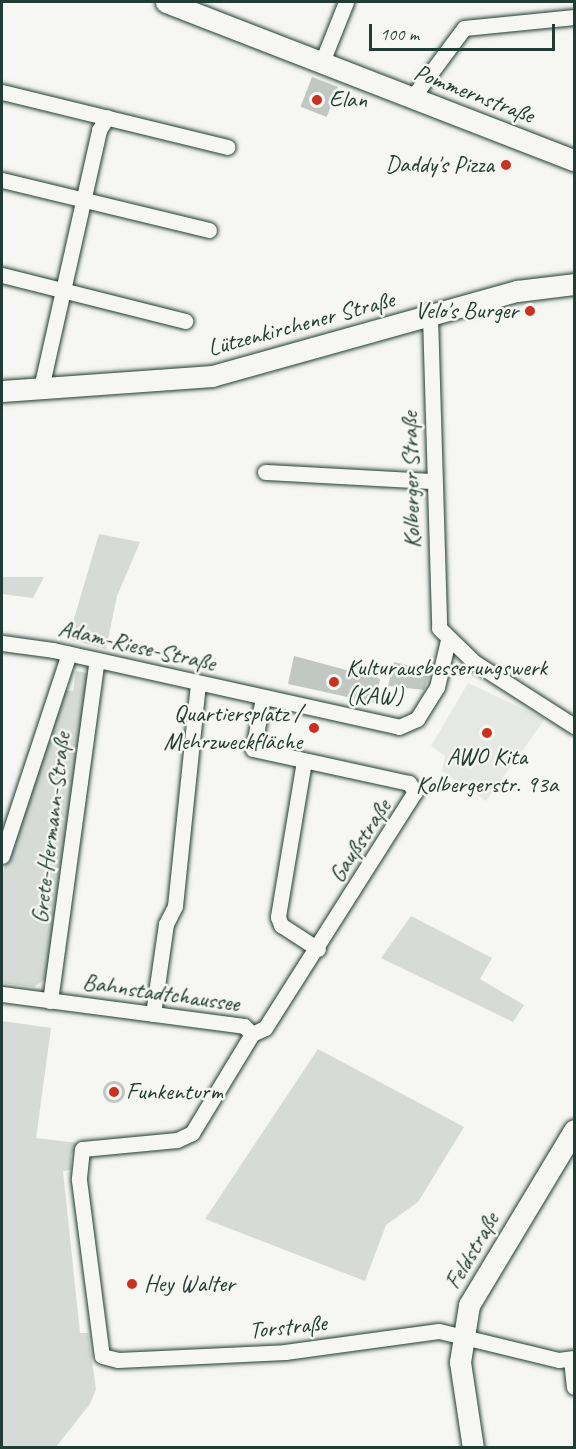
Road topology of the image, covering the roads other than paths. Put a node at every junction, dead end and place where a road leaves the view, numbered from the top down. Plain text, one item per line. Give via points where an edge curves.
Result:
1 (166, 2) edge
2 (346, 2) edge
3 (574, 16) edge
4 (322, 62) junction
5 (2, 92) edge
6 (412, 98) junction
7 (107, 117) junction
8 (227, 147) dead end
9 (574, 160) edge
10 (2, 180) edge
11 (84, 199) junction
12 (208, 230) dead end
13 (2, 274) edge
14 (574, 284) edge
15 (62, 289) junction
16 (430, 316) junction
17 (185, 321) dead end
18 (41, 388) junction
19 (2, 391) edge
20 (265, 472) dead end
21 (433, 481) junction
22 (448, 640) junction
23 (2, 643) edge
24 (69, 654) junction
25 (97, 660) junction
26 (198, 683) junction
27 (263, 698) junction
28 (574, 726) edge
29 (304, 761) junction
30 (2, 856) edge
31 (318, 949) junction
32 (2, 994) edge
33 (50, 1001) junction
34 (153, 1014) junction
35 (252, 1034) junction
36 (574, 1130) edge
37 (461, 1333) junction
38 (573, 1359) edge
39 (118, 1360) joint
40 (574, 1387) edge
41 (472, 1448) edge

1 - 4 main road, Pommernstraße
2 - 4 street
3 - 6 street via 464,28
4 - 6 main road, Pommernstraße
5 - 7 street
6 - 9 main road, Pommernstraße
7 - 8 street
7 - 11 street via 99,130
10 - 11 street
11 - 12 street
11 - 15 street
13 - 15 street
14 - 16 main road, Lützenkirchener Straße via 517,291
15 - 17 street
15 - 18 street
16 - 18 main road, Lützenkirchener Straße via 259,367 212,376
16 - 21 street, Kolberger Straße
18 - 19 main road, Lützenkirchener Straße
20 - 21 street
21 - 22 street, Kolberger Straße via 436,620
22 - 27 street via 439,683 408,726
22 - 28 street
23 - 24 street, Adam-Riese-Straße
24 - 25 street, Adam-Riese-Straße
24 - 30 street
25 - 26 street, Adam-Riese-Straße
25 - 33 street, Grete-Hermann-Straße
26 - 27 street, Adam-Riese-Straße
26 - 34 street via 175,906 166,924
27 - 29 street, Gaußstraße via 253,749
29 - 31 street via 278,917 281,925
29 - 31 street, Gaußstraße via 410,783 415,792
31 - 35 street, Gaußstraße via 265,1028
32 - 33 street, Bahnstadtchaussee
33 - 34 street, Bahnstadtchaussee
34 - 35 street, Bahnstadtchaussee via 244,1026
35 - 39 street, Bahnstadtchaussee via 192,1133 177,1140 82,1149 79,1180 98,1350 108,1359
36 - 37 main road, Feldstraße via 480,1281
37 - 38 street, Torstraße via 519,1351
37 - 39 street, Torstraße via 439,1330 285,1352
37 - 41 main road, Feldstraße
38 - 40 street

